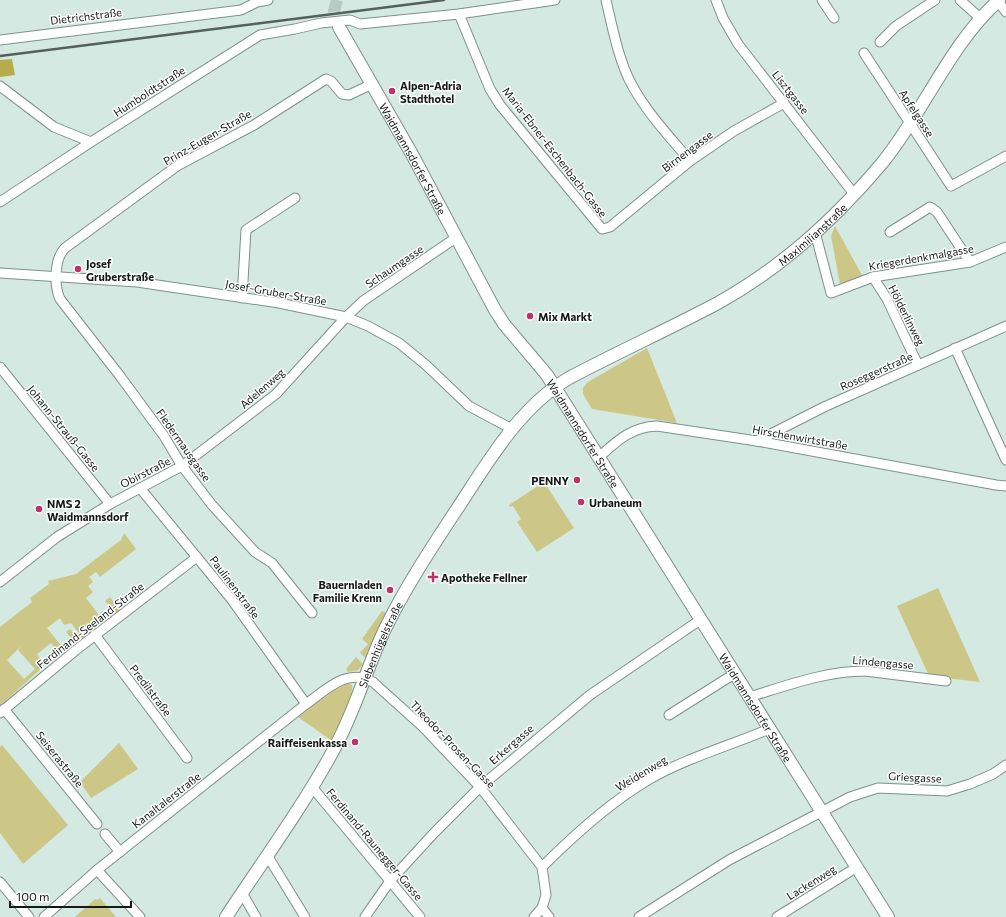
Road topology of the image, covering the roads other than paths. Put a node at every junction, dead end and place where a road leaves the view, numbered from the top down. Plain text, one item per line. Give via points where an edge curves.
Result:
1 (268, 0) edge
2 (555, 0) edge
3 (606, 0) edge
4 (716, 0) edge
5 (822, 0) edge
6 (935, 0) edge
7 (960, 0) edge
8 (998, 0) edge
9 (256, 1) edge
10 (1006, 12) edge
11 (459, 14) junction
12 (834, 18) dead end
13 (980, 18) junction
14 (339, 27) tunnel mouth
15 (0, 40) edge
16 (880, 42) dead end
17 (864, 53) dead end
18 (372, 84) junction
19 (0, 87) edge
20 (784, 102) junction
21 (911, 125) junction
22 (90, 142) junction
23 (1006, 156) edge
24 (690, 161) junction
25 (854, 194) junction
26 (295, 198) dead end
27 (0, 202) edge
28 (610, 227) joint
29 (815, 232) junction
30 (890, 232) dead end
31 (457, 237) junction
32 (1006, 247) edge
33 (970, 262) junction
34 (0, 273) edge
35 (57, 277) junction
36 (873, 277) junction
37 (242, 298) junction
38 (346, 317) junction
39 (1006, 326) edge
40 (955, 348) junction
41 (918, 365) junction
42 (0, 367) edge
43 (554, 387) junction
44 (512, 429) junction
45 (757, 441) junction
46 (599, 457) junction
47 (1006, 460) edge
48 (182, 466) junction
49 (1006, 486) edge
50 (140, 488) junction
51 (110, 504) junction
52 (197, 557) junction
53 (0, 582) edge
54 (312, 613) dead end
55 (700, 620) junction
56 (95, 635) junction
57 (734, 674) junction
58 (366, 678) junction
59 (946, 681) dead end
60 (749, 697) junction
61 (306, 704) junction
62 (2, 711) edge
63 (669, 715) dead end
64 (769, 729) junction
65 (187, 758) dead end
66 (1006, 765) edge
67 (312, 787) junction
68 (480, 787) junction
69 (822, 812) junction
70 (97, 824) dead end
71 (105, 834) dead end
72 (120, 852) junction
73 (267, 855) junction
74 (542, 867) junction
75 (857, 867) junction
76 (97, 870) junction
77 (390, 881) junction
78 (0, 882) edge
79 (242, 894) junction
80 (542, 908) junction
81 (29, 917) edge
82 (44, 917) edge
83 (140, 917) edge
84 (226, 917) edge
85 (256, 917) edge
86 (305, 917) edge
87 (365, 917) edge
88 (420, 917) edge
89 (534, 917) edge
90 (549, 917) edge
91 (639, 917) edge
92 (777, 917) edge
93 (888, 917) edge

1 - 9 street, Dietrichstraße
2 - 11 street, Humboldtstraße
3 - 24 street via 615,39 632,84 648,109
4 - 20 street, Lisztgasse via 725,23 738,44
5 - 12 street
6 - 16 street via 896,26
7 - 13 street
8 - 10 street
8 - 13 street, Maximilianstraße
9 - 15 street, Dietrichstraße via 241,10
11 - 22 street, Humboldtstraße via 360,24 350,20 320,23 260,35
11 - 28 street, Maria-Ebner-Eschenbach-Gasse via 490,89 500,106 599,228
13 - 21 street, Maximilianstraße via 956,51
14 - 18 street, Waidmannsdorfer Straße
17 - 21 street, Apfelgasse
18 - 31 street, Waidmannsdorfer Straße
18 - 35 street, Prinz-Eugen-Straße via 350,95 342,94 331,80 326,79 254,124 177,166 64,248 58,258
19 - 22 street via 54,127
20 - 24 street, Birnengasse via 734,131
20 - 25 street, Lisztgasse
21 - 23 street, Apfelgasse via 951,186
21 - 25 street, Maximilianstraße
22 - 27 street, Humboldtstraße
24 - 28 street, Birnengasse
25 - 29 street, Maximilianstraße
26 - 37 street via 246,230
29 - 36 street, Kriegerdenkmalgasse via 831,293
29 - 43 street, Maximilianstraße via 723,300
30 - 33 street via 930,207 937,212
31 - 38 street, Schaumgasse via 363,301
31 - 43 street, Waidmannsdorfer Straße via 501,319
32 - 33 street, Kriegerdenkmalgasse
33 - 36 street, Kriegerdenkmalgasse
34 - 35 street, Josef-Gruber-Straße
35 - 37 street, Josef-Gruber-Straße via 137,282
35 - 48 street, Fledermausgasse via 60,299 164,436
36 - 41 street, Hölderlinweg via 887,299
37 - 38 street, Josef-Gruber-Straße
38 - 44 street, Josef-Gruber-Straße via 399,343 469,406
38 - 48 street, Adelenweg via 276,394
39 - 40 street, Roseggerstraße
40 - 41 street, Roseggerstraße
40 - 47 street
41 - 45 street, Roseggerstraße via 824,407
42 - 51 street, Johann-Strauß-Gasse
43 - 44 street, Siebenhügelstraße via 530,407
43 - 46 street, Waidmannsdorfer Straße
44 - 58 street, Siebenhügelstraße via 476,480 404,593 385,630
45 - 46 street, Hirschenwirtstraße via 645,426 622,437
45 - 49 street, Hirschenwirtstraße
46 - 55 street, Waidmannsdorfer Straße
48 - 50 street, Obirstraße
48 - 54 street, Fledermausgasse via 212,505 255,552 272,563
50 - 51 street, Obirstraße
50 - 52 street, Paulinenstraße
51 - 53 street, Obirstraße via 57,537
52 - 56 street, Ferdinand-Seeland-Straße
52 - 61 street, Paulinenstraße via 232,600
55 - 57 street, Waidmannsdorfer Straße
55 - 68 street, Erkergasse via 590,694
56 - 62 street, Ferdinand-Seeland-Straße
56 - 65 street, Predilstraße
57 - 60 street, Waidmannsdorfer Straße
57 - 63 street
58 - 61 street, Kanaltalerstraße via 356,676 338,680
58 - 67 street, Siebenhügelstraße via 334,751
58 - 68 street, Theodor-Prosen-Gasse via 422,727
59 - 60 street, Lindengasse via 851,671
60 - 64 street, Waidmannsdorfer Straße
61 - 72 street, Kanaltalerstraße
62 - 70 street, Seiserastraße
64 - 69 street, Waidmannsdorfer Straße
64 - 74 street, Weidenweg via 685,762 648,780 591,822
66 - 69 street, Griesgasse via 993,774 948,791 878,788 850,797
67 - 73 street, Siebenhügelstraße
67 - 77 street, Ferdinand-Raunegger-Gasse
68 - 74 street, Theodor-Prosen-Gasse
68 - 77 street, Erkergasse
69 - 75 street, Waidmannsdorfer Straße
69 - 91 street, Griesgasse via 729,860
71 - 72 street
72 - 76 street, Kanaltalerstraße
73 - 79 street, Siebenhügelstraße
73 - 86 street
74 - 80 street, Theodor-Prosen-Gasse via 546,895
75 - 92 street, Lackenweg
75 - 93 street, Waidmannsdorfer Straße
76 - 82 street, Kanaltalerstraße
76 - 83 street
77 - 87 street, Erkergasse
77 - 88 street, Ferdinand-Raunegger-Gasse
78 - 81 street
79 - 84 street, Siebenhügelstraße
79 - 85 street
80 - 89 street
80 - 90 street

